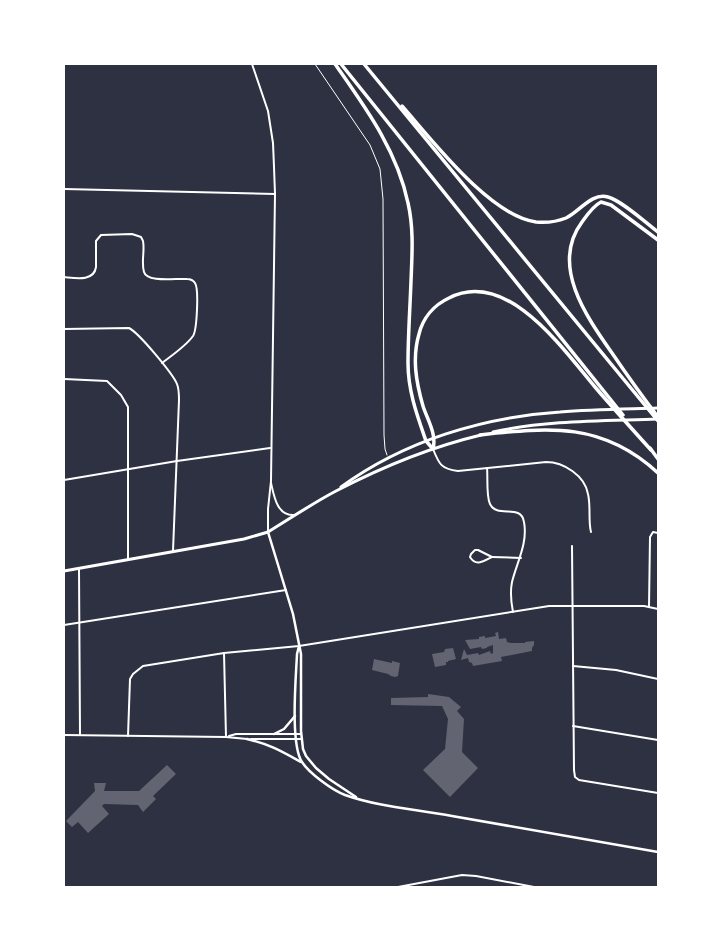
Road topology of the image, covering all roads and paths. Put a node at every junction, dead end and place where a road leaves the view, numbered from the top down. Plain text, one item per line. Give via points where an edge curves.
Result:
1 (252, 64) edge
2 (315, 64) edge
3 (335, 64) edge
4 (341, 64) edge
5 (365, 64) edge
6 (64, 189) edge
7 (275, 194) junction
8 (658, 232) edge
9 (658, 240) edge
10 (64, 278) edge
11 (64, 329) edge
12 (162, 363) junction
13 (64, 379) edge
14 (658, 408) edge
15 (658, 419) edge
16 (480, 435) junction
17 (434, 438) junction
18 (426, 441) junction
19 (270, 448) junction
20 (433, 449) junction
21 (651, 450) junction
22 (388, 458) junction
23 (658, 459) edge
24 (177, 461) junction
25 (487, 468) junction
26 (128, 469) junction
27 (658, 473) edge
28 (64, 480) edge
29 (271, 481) junction
30 (337, 491) junction
31 (297, 514) junction
32 (268, 532) junction
33 (591, 532) dead end
34 (658, 533) edge
35 (572, 546) dead end
36 (173, 552) junction
37 (492, 557) junction
38 (521, 558) junction
39 (128, 560) junction
40 (79, 569) junction
41 (64, 571) edge
42 (286, 590) junction
43 (573, 606) junction
44 (649, 606) junction
45 (658, 610) edge
46 (512, 612) junction
47 (80, 623) junction
48 (64, 626) edge
49 (299, 646) junction
50 (224, 653) junction
51 (573, 666) junction
52 (658, 679) edge
53 (295, 716) junction
54 (573, 726) junction
55 (274, 734) junction
56 (296, 734) junction
57 (301, 734) junction
58 (64, 735) edge
59 (80, 735) junction
60 (128, 736) junction
61 (226, 737) junction
62 (247, 739) junction
63 (301, 739) junction
64 (296, 740) junction
65 (658, 740) edge
66 (302, 763) junction
67 (658, 793) edge
68 (358, 799) junction
69 (658, 852) edge
70 (398, 887) edge
71 (534, 887) edge

1 - 7 street via 268,111
2 - 22 path via 359,127 380,168 383,200 384,435
3 - 18 highway via 386,142 406,192 412,237 408,380
4 - 21 highway
5 - 8 highway via 459,170 506,211 530,221 551,222 570,216 594,198 605,196 619,203
5 - 15 highway
6 - 7 street
7 - 19 street
9 - 15 highway via 611,205 601,202 588,214 576,233 571,245 570,264 577,293 589,318
10 - 12 street via 92,275 96,267 96,241 101,235 132,234 141,237 143,241 144,272 147,277 187,279 195,282 197,291 194,333 190,340
11 - 12 street via 129,328
12 - 24 street via 175,380 179,391
13 - 26 street via 107,381 121,395 128,407
14 - 17 main road via 517,416
15 - 16 main road via 538,424
16 - 20 main road
16 - 27 highway via 544,430 591,435 627,449
17 - 18 main road
17 - 20 highway
17 - 21 highway via 417,379 415,362 419,334 427,316 440,303 453,295 483,292 509,301 538,323
18 - 20 highway
18 - 22 main road
19 - 24 street
19 - 29 street
20 - 25 street via 440,464 446,469 458,471
20 - 30 main road
21 - 23 highway
22 - 30 main road
24 - 26 street
24 - 36 street
25 - 33 street via 546,462 565,466 576,475 588,493
25 - 38 street via 490,506 498,511 518,513 524,520
26 - 28 street
26 - 39 street
29 - 31 street via 276,502 281,510 291,515
29 - 32 street
30 - 31 main road
31 - 32 main road
32 - 36 main road
32 - 42 street
34 - 44 street via 653,532 650,537
35 - 43 street
36 - 39 main road
37 - 37 street via 479,563 470,557 472,552 478,550
37 - 38 street
38 - 46 street via 512,583
39 - 40 main road
40 - 41 main road
40 - 47 street
42 - 47 street
42 - 49 street via 297,628
43 - 44 street
43 - 46 street via 549,606
43 - 51 street
44 - 45 street
46 - 49 street
47 - 48 street
47 - 59 street
49 - 50 street
49 - 53 street
49 - 57 street
50 - 60 street via 143,666 133,674 130,679
50 - 61 street
51 - 52 street via 616,670
51 - 54 street
53 - 55 street via 284,729
53 - 56 street
54 - 65 street
54 - 67 street via 575,777 579,780
55 - 56 street
55 - 61 street via 236,734
56 - 57 street
56 - 64 street
57 - 63 street
58 - 59 street
59 - 60 street
60 - 61 street
61 - 62 street
62 - 64 street
62 - 66 street via 265,743
63 - 64 street
63 - 68 street via 311,763
64 - 66 street
66 - 68 street via 334,789
68 - 69 street
70 - 71 street via 462,874

